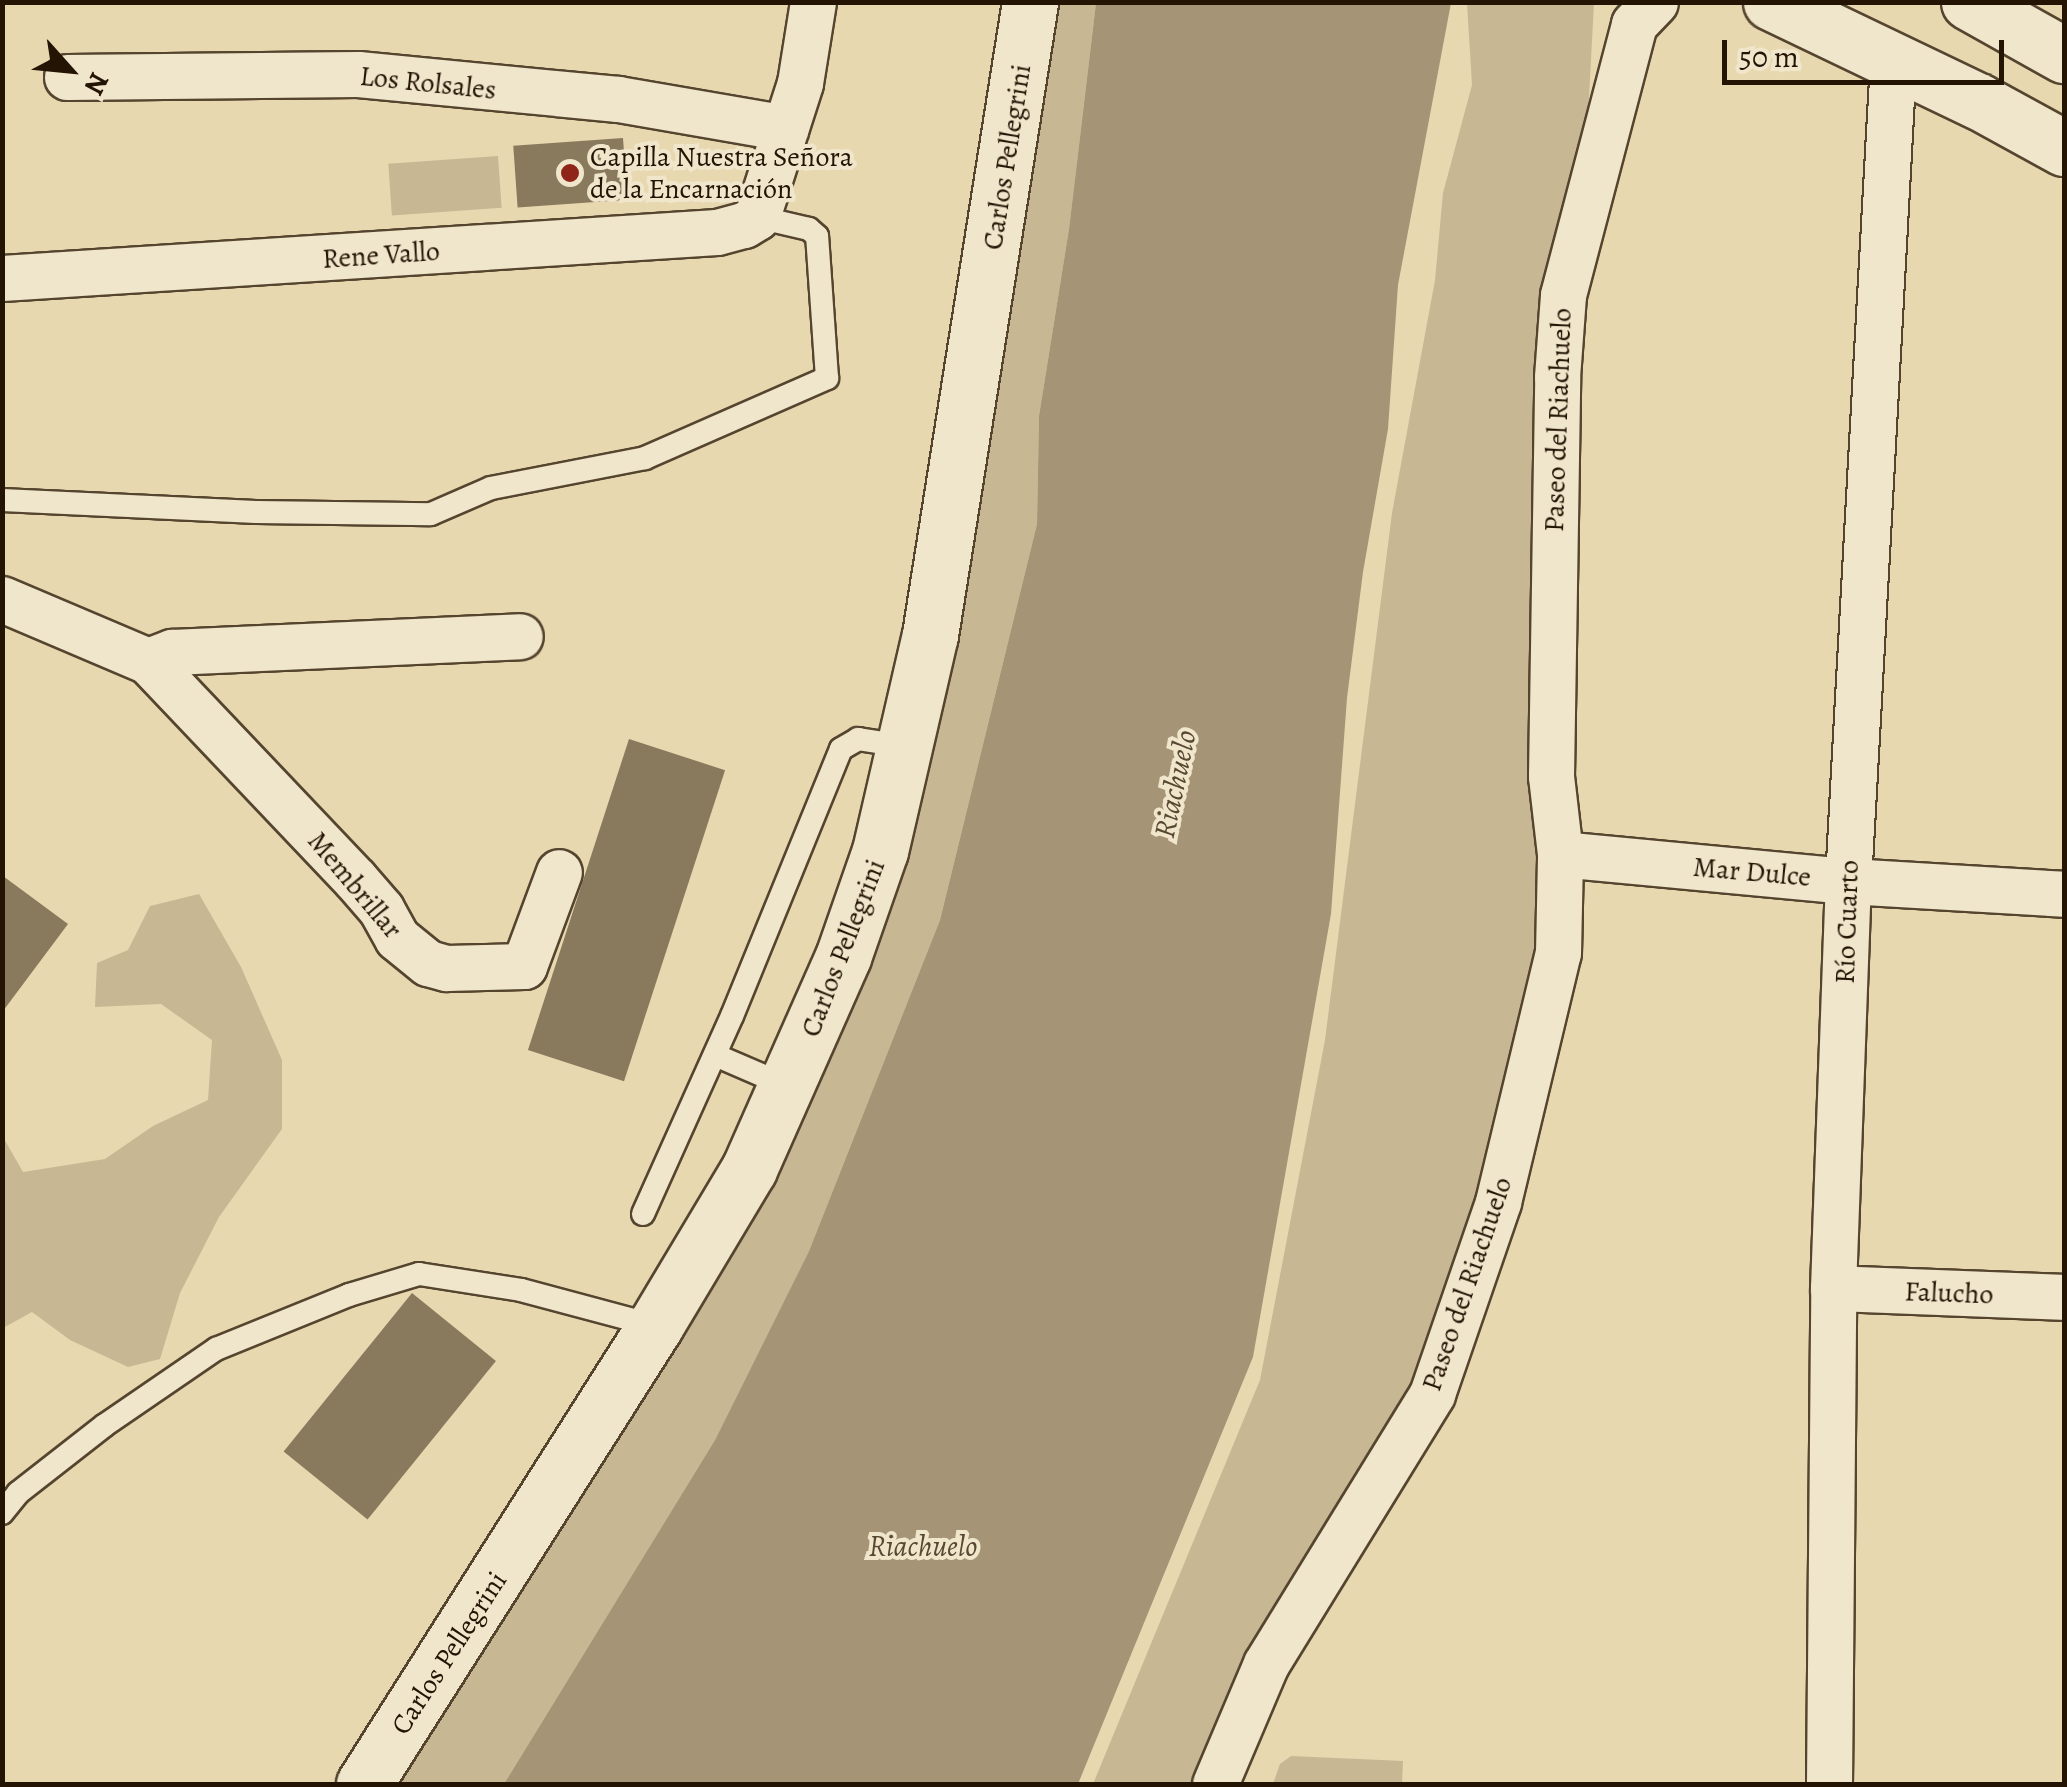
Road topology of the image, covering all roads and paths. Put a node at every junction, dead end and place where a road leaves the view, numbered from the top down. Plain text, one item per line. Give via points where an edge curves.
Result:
1 (813, 2) edge
2 (1030, 2) edge
3 (1656, 2) edge
4 (1771, 2) edge
5 (1968, 2) edge
6 (2064, 56) edge
7 (1892, 61) junction
8 (67, 77) dead end
9 (786, 128) junction
10 (2064, 148) edge
11 (757, 217) junction
12 (2, 278) edge
13 (2, 500) edge
14 (2, 598) edge
15 (520, 636) dead end
16 (148, 661) junction
17 (906, 746) junction
18 (1560, 854) junction
19 (559, 872) dead end
20 (1848, 881) junction
21 (2064, 894) edge
22 (714, 1056) junction
23 (787, 1086) junction
24 (643, 1214) dead end
25 (1833, 1288) junction
26 (2064, 1297) edge
27 (655, 1326) junction
28 (2, 1512) edge
29 (364, 1784) edge
30 (1215, 1784) edge
31 (1829, 1784) edge

1 - 9 street
2 - 17 street, Carlos Pellegrini via 967,421
3 - 18 street, Paseo del Riachuelo via 1634,24 1563,295 1551,776
4 - 7 street
5 - 6 street
7 - 10 street
7 - 20 street, Río Cuarto
8 - 9 street, Los Rolsales via 358,74 618,99
9 - 11 street
11 - 12 street, Rene Vallo via 717,232
11 - 13 lane via 817,236 826,378 646,458 491,488 431,514
14 - 16 street
15 - 16 street via 172,652
16 - 19 street, Membrillar via 355,879 397,938 428,963 524,966
17 - 22 lane via 858,739 841,749
17 - 23 street, Carlos Pellegrini via 844,957
18 - 20 street, Mar Dulce
18 - 30 street, Paseo del Riachuelo via 1558,953 1498,1202 1432,1394 1266,1664
20 - 21 street, Mar Dulce
20 - 25 street, Río Cuarto
22 - 23 lane
22 - 24 lane
23 - 27 street, Carlos Pellegrini via 749,1169
25 - 26 street, Falucho
25 - 31 street, Río Cuarto
27 - 28 lane via 521,1290 419,1274 216,1349 105,1425
27 - 29 street, Carlos Pellegrini

